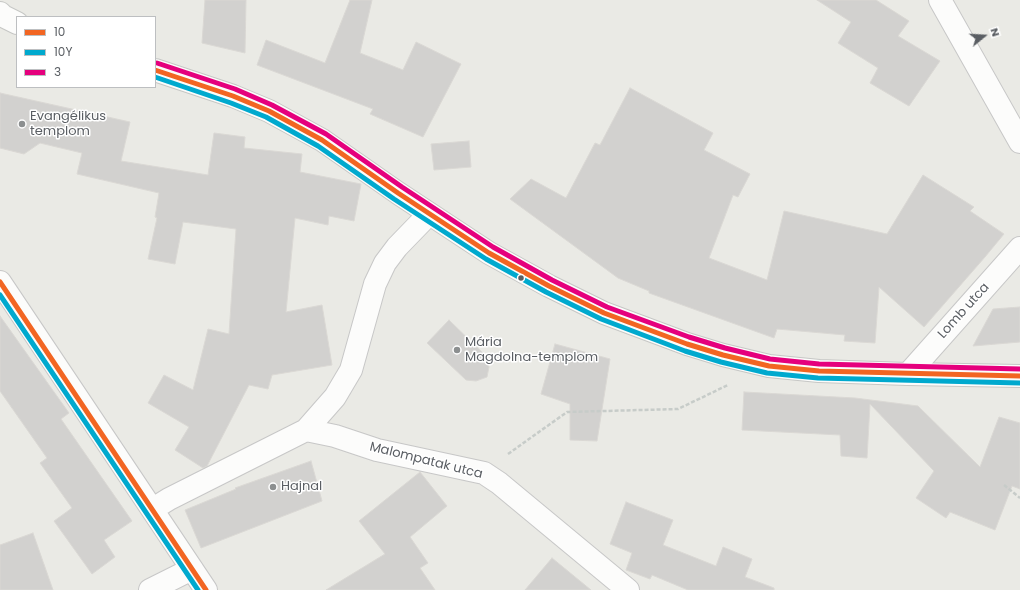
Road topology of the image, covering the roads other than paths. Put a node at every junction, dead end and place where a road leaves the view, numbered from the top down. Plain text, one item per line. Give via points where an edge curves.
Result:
1 (940, 0) edge
2 (0, 12) edge
3 (16, 22) edge
4 (156, 70) edge
5 (1020, 142) edge
6 (429, 214) junction
7 (1020, 248) edge
8 (0, 282) edge
9 (908, 374) junction
10 (1020, 376) edge
11 (306, 430) junction
12 (153, 509) junction
13 (192, 569) junction
14 (150, 590) edge
15 (206, 590) edge
16 (628, 590) edge

1 - 5 street
2 - 3 street
4 - 6 street via 269,111 322,140
6 - 9 street via 549,286 604,313 687,344 769,366 819,371
6 - 11 street via 385,263 375,284 351,370 336,397
7 - 9 street, Lomb utca
8 - 12 street
9 - 10 street
11 - 12 street
11 - 16 street, Malompatak utca via 335,436 377,450 484,473
12 - 13 street
13 - 14 street
13 - 15 street

